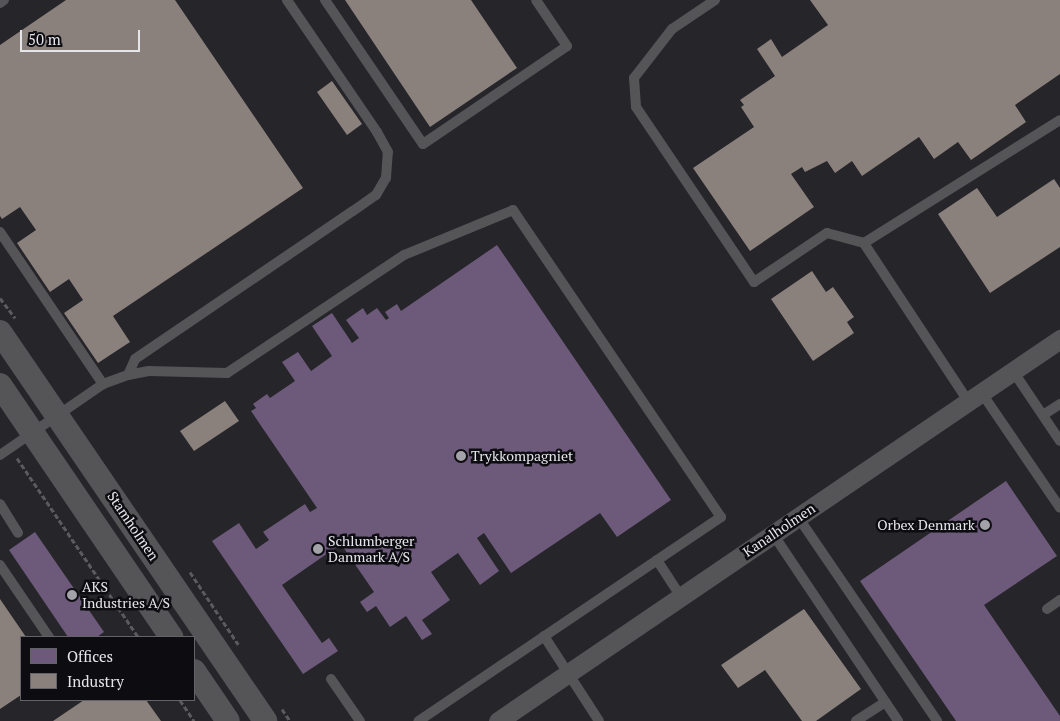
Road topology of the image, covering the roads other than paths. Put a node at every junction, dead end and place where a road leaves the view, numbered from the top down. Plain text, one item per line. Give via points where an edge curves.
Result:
1 (4, 0) edge
2 (287, 0) edge
3 (325, 0) edge
4 (536, 0) edge
5 (715, 0) edge
6 (0, 3) edge
7 (1060, 120) edge
8 (0, 232) edge
9 (864, 244) junction
10 (0, 332) edge
11 (1060, 339) edge
12 (1013, 371) junction
13 (128, 375) junction
14 (103, 384) junction
15 (0, 385) edge
16 (974, 397) junction
17 (1060, 404) edge
18 (58, 415) junction
19 (1042, 415) junction
20 (32, 432) junction
21 (1060, 441) edge
22 (0, 455) edge
23 (0, 504) edge
24 (1060, 508) edge
25 (798, 517) junction
26 (18, 532) dead end
27 (773, 534) junction
28 (657, 560) junction
29 (0, 565) edge
30 (681, 596) junction
31 (1060, 600) edge
32 (1047, 609) dead end
33 (48, 636) edge
34 (170, 636) edge
35 (544, 636) junction
36 (195, 672) edge
37 (567, 674) junction
38 (331, 678) dead end
39 (885, 702) junction
40 (594, 719) edge
41 (228, 721) edge
42 (265, 721) edge
43 (360, 721) edge
44 (418, 721) edge
45 (498, 721) edge
46 (856, 721) edge
47 (898, 721) edge
48 (937, 721) edge

1 - 6 lane
2 - 13 lane via 377,132 388,152 386,178 376,195 353,212 135,359
3 - 4 lane via 423,144 567,46
5 - 9 lane via 672,29 634,78 636,107 754,282 827,233
7 - 9 lane
8 - 14 lane
9 - 16 lane
10 - 18 street, Stamholmen
11 - 12 street, Kanalholmen
12 - 16 street, Kanalholmen
12 - 19 lane
13 - 14 lane
13 - 28 lane via 149,371 227,373 404,255 513,210 720,517
14 - 18 lane
15 - 20 street
16 - 24 lane
16 - 25 street, Kanalholmen
17 - 19 lane
18 - 20 lane
18 - 42 street, Stamholmen
19 - 21 lane
20 - 22 lane
20 - 34 street
23 - 26 lane
25 - 27 street, Kanalholmen
25 - 48 lane
27 - 30 street, Kanalholmen
27 - 39 lane
28 - 30 lane
28 - 35 lane
29 - 33 lane
30 - 37 street, Kanalholmen
31 - 32 lane
35 - 37 lane
35 - 44 lane
36 - 41 street
37 - 40 lane
37 - 45 street, Kanalholmen
38 - 43 lane
39 - 46 lane
39 - 47 lane

